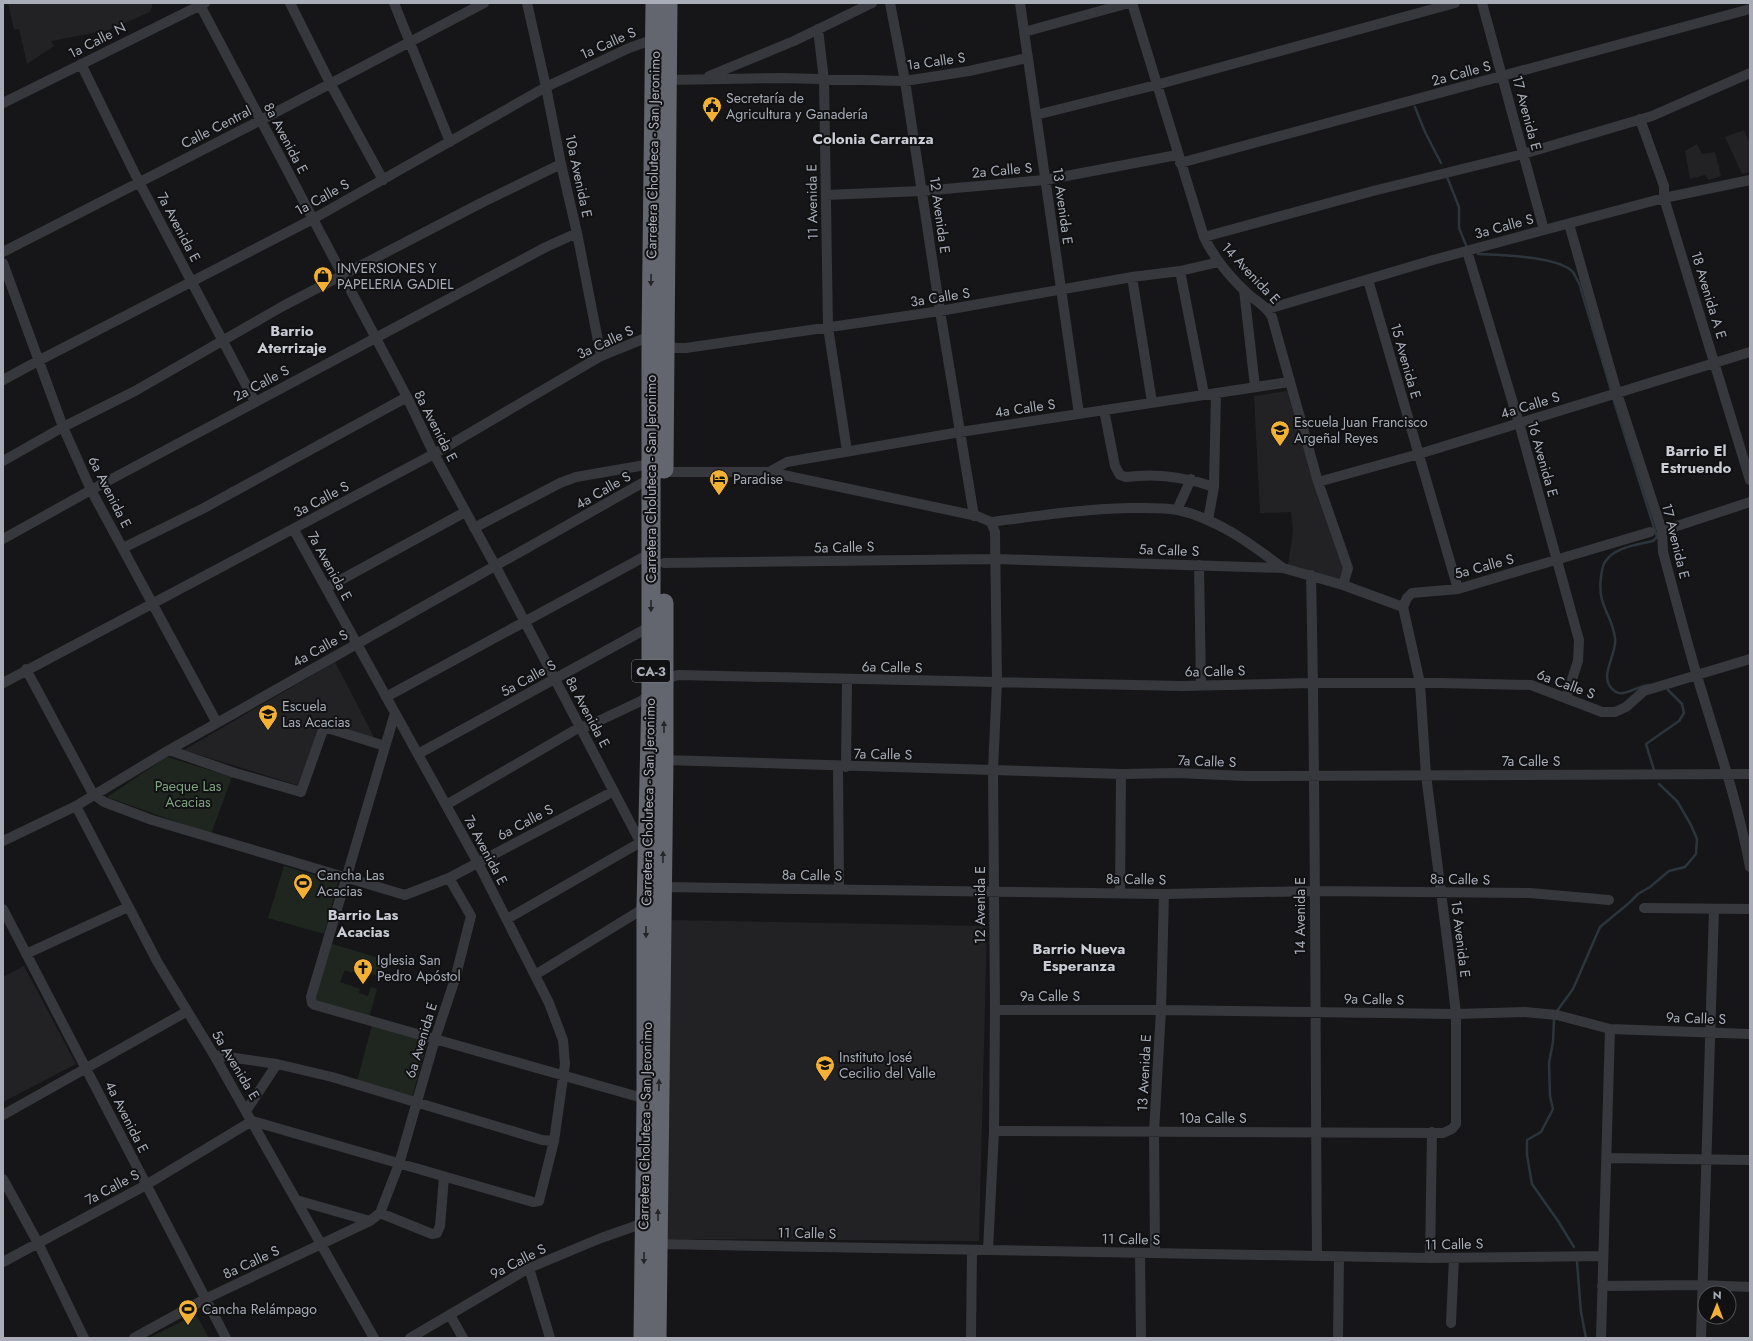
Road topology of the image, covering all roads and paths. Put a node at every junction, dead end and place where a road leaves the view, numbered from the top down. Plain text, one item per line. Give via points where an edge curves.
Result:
1 (290, 3) edge
2 (394, 3) edge
3 (484, 3) edge
4 (527, 3) edge
5 (655, 3) edge
6 (668, 3) edge
7 (872, 3) edge
8 (890, 3) edge
9 (1020, 3) edge
10 (1131, 3) edge
11 (1455, 3) edge
12 (1482, 3) edge
13 (202, 4) edge
14 (1750, 9) edge
15 (818, 29) junction
16 (1024, 32) junction
17 (655, 39) junction
18 (408, 42) junction
19 (1027, 58) junction
20 (81, 64) junction
21 (1750, 73) edge
22 (1502, 76) junction
23 (704, 79) junction
24 (668, 80) junction
25 (824, 80) junction
26 (905, 81) junction
27 (330, 83) junction
28 (1156, 85) junction
29 (546, 87) junction
30 (3, 103) edge
31 (1036, 115) junction
32 (1640, 119) junction
33 (261, 120) junction
34 (450, 142) junction
35 (1523, 154) junction
36 (1179, 159) junction
37 (561, 164) junction
38 (383, 180) junction
39 (1045, 180) junction
40 (1750, 180) edge
41 (139, 182) junction
42 (922, 191) junction
43 (826, 195) junction
44 (1664, 198) junction
45 (313, 219) junction
46 (1569, 224) junction
47 (1544, 230) junction
48 (577, 233) junction
49 (1204, 237) junction
50 (1467, 251) junction
51 (3, 252) edge
52 (1219, 262) junction
53 (3, 263) edge
54 (1180, 271) junction
55 (343, 276) junction
56 (1132, 278) junction
57 (1368, 280) junction
58 (192, 282) junction
59 (1061, 290) junction
60 (1244, 290) junction
61 (1268, 309) junction
62 (940, 311) junction
63 (828, 327) junction
64 (376, 338) junction
65 (223, 339) junction
66 (658, 341) junction
67 (1750, 352) edge
68 (601, 356) junction
69 (38, 361) junction
70 (1715, 362) junction
71 (3, 380) edge
72 (1289, 382) junction
73 (1255, 387) junction
74 (1216, 393) junction
75 (1617, 393) junction
76 (1204, 394) junction
77 (407, 397) junction
78 (255, 402) junction
79 (1152, 402) junction
80 (1104, 410) junction
81 (1079, 414) junction
82 (1519, 423) junction
83 (63, 427) junction
84 (960, 432) junction
85 (847, 451) junction
86 (434, 454) junction
87 (1419, 454) junction
88 (3, 461) edge
89 (655, 472) junction
90 (769, 472) junction
91 (1191, 479) junction
92 (1750, 480) edge
93 (1318, 482) junction
94 (1214, 487) junction
95 (91, 490) junction
96 (1750, 502) edge
97 (1177, 510) junction
98 (465, 512) junction
99 (974, 516) junction
100 (1208, 520) junction
101 (991, 522) junction
102 (474, 528) junction
103 (294, 530) junction
104 (1650, 532) dead end
105 (1662, 532) junction
106 (3, 539) edge
107 (123, 548) junction
108 (658, 558) junction
109 (996, 559) junction
110 (1557, 560) junction
111 (1199, 565) junction
112 (496, 567) junction
113 (1283, 568) junction
114 (1311, 575) junction
115 (1343, 585) junction
116 (326, 588) junction
117 (1458, 589) junction
118 (152, 603) junction
119 (1403, 607) junction
120 (525, 622) junction
121 (651, 626) junction
122 (356, 644) junction
123 (1750, 659) edge
124 (26, 669) junction
125 (1697, 674) junction
126 (555, 679) junction
127 (847, 680) junction
128 (997, 682) junction
129 (3, 683) edge
130 (1313, 683) junction
131 (1420, 683) junction
132 (1201, 686) junction
133 (660, 687) junction
134 (386, 697) junction
135 (1566, 698) junction
136 (395, 713) junction
137 (217, 722) junction
138 (580, 727) junction
139 (385, 746) junction
140 (169, 750) junction
141 (418, 754) junction
142 (664, 760) junction
143 (842, 767) junction
144 (993, 770) junction
145 (1121, 774) junction
146 (1315, 774) junction
147 (1727, 774) junction
148 (1750, 774) edge
149 (1426, 775) junction
150 (614, 791) junction
151 (94, 794) junction
152 (446, 805) junction
153 (76, 806) junction
154 (3, 841) edge
155 (644, 851) junction
156 (478, 863) junction
157 (1750, 867) edge
158 (449, 878) junction
159 (347, 879) junction
160 (662, 887) junction
161 (839, 889) junction
162 (1314, 891) junction
163 (1441, 892) junction
164 (994, 893) junction
165 (1120, 893) junction
166 (1164, 894) junction
167 (1609, 900) dead end
168 (128, 907) junction
169 (646, 908) junction
170 (1644, 908) dead end
171 (3, 909) edge
172 (1714, 909) junction
173 (1750, 909) edge
174 (507, 919) junction
175 (26, 954) junction
176 (535, 975) junction
177 (995, 1010) junction
178 (1161, 1010) junction
179 (186, 1012) junction
180 (1314, 1013) junction
181 (1456, 1014) junction
182 (1610, 1029) junction
183 (1711, 1033) junction
184 (1750, 1034) edge
185 (435, 1039) junction
186 (214, 1055) junction
187 (277, 1064) junction
188 (86, 1069) junction
189 (562, 1076) junction
190 (646, 1099) junction
191 (417, 1102) junction
192 (246, 1111) junction
193 (3, 1115) edge
194 (252, 1120) junction
195 (994, 1131) junction
196 (1154, 1132) junction
197 (1316, 1132) junction
198 (1432, 1132) junction
199 (554, 1141) junction
200 (1607, 1158) junction
201 (1707, 1160) junction
202 (1750, 1160) edge
203 (399, 1164) junction
204 (444, 1177) junction
205 (3, 1179) edge
206 (146, 1185) junction
207 (296, 1200) junction
208 (380, 1213) junction
209 (370, 1221) junction
210 (644, 1223) junction
211 (38, 1243) junction
212 (321, 1244) junction
213 (658, 1244) junction
214 (972, 1250) junction
215 (988, 1250) junction
216 (1140, 1253) junction
217 (1155, 1253) junction
218 (1317, 1256) junction
219 (1603, 1256) junction
220 (1339, 1257) junction
221 (1430, 1258) junction
222 (1454, 1258) junction
223 (3, 1262) edge
224 (530, 1268) junction
225 (1697, 1285) edge
226 (1701, 1285) edge
227 (1602, 1286) junction
228 (1737, 1286) edge
229 (1750, 1287) edge
230 (205, 1299) junction
231 (450, 1315) junction
232 (1451, 1323) dead end
233 (1701, 1325) edge
234 (84, 1338) edge
235 (134, 1338) edge
236 (226, 1338) edge
237 (374, 1338) edge
238 (410, 1338) edge
239 (463, 1338) edge
240 (550, 1338) edge
241 (643, 1338) edge
242 (657, 1338) edge
243 (971, 1338) edge
244 (1141, 1338) edge
245 (1338, 1338) edge
246 (1600, 1338) edge
247 (1701, 1338) edge

1 - 27 street
2 - 18 street
3 - 18 street, Calle Central
4 - 29 street, 10a Avenida E
5 - 17 highway, Carretera Choluteca - San Jeronimo / CA-3
6 - 24 highway, Carretera Choluteca - San Jeronimo / CA-3
7 - 15 street
8 - 26 street, 12 Avenida E
9 - 16 street, 13 Avenida E
10 - 16 street
10 - 28 street, 14 Avenida E
11 - 28 street
12 - 22 street, 17 Avenida E
13 - 20 street, 1a Calle N
13 - 33 street, 8a Avenida E
14 - 22 street, 2a Calle S
15 - 23 street
15 - 25 street, 11 Avenida E
16 - 19 street, 13 Avenida E
17 - 29 street, 1a Calle S via 629,48
17 -> 66 highway, Carretera Choluteca - San Jeronimo / CA-3
18 - 27 street, Calle Central
18 - 34 street
19 - 26 street, 1a Calle S via 969,71
19 - 31 street, 13 Avenida E
20 - 30 street, 1a Calle N
20 - 41 street, 7a Avenida E
21 - 32 street
22 - 35 street, 17 Avenida E
22 - 36 street, 2a Calle S
23 - 24 street, 1a Calle S
23 - 25 street, 1a Calle S
24 - 66 highway, Carretera Choluteca - San Jeronimo / CA-3
25 - 26 street, 1a Calle S
25 - 43 street, 11 Avenida E
26 - 42 street, 12 Avenida E
27 - 33 street, Calle Central
27 - 38 street
28 - 31 street
28 - 36 street, 14 Avenida E
29 - 34 street, 1a Calle S
29 - 37 street, 10a Avenida E
31 - 39 street, 13 Avenida E
32 - 35 street
32 - 44 street, 18 Avenida A E via 1664,186
33 - 41 street, Calle Central
33 - 45 street, 8a Avenida E
34 - 38 street, 1a Calle S
35 - 47 street, 17 Avenida E
35 - 49 street via 1373,190
36 - 39 street, 2a Calle S
36 - 49 street, 14 Avenida E
37 - 48 street, 10a Avenida E
37 - 55 street
38 - 45 street, 1a Calle S
39 - 42 street, 2a Calle S
39 - 59 street, 13 Avenida E
40 - 44 street, 3a Calle S
41 - 51 street, Calle Central
41 - 58 street, 7a Avenida E
42 - 43 street, 2a Calle S
42 - 62 street, 12 Avenida E
43 - 63 street, 11 Avenida E
44 - 46 street, 3a Calle S
44 - 70 street, 18 Avenida A E
45 - 55 street, 8a Avenida E
45 - 58 street, 1a Calle S
46 - 47 street, 3a Calle S
46 - 75 street, 17 Avenida E
47 - 50 street, 3a Calle S
48 - 64 street, 2a Calle S
48 - 68 street, 10a Avenida E
49 - 52 street, 14 Avenida E
50 - 57 street, 3a Calle S
50 - 82 street, 16 Avenida E
52 - 54 street, 3a Calle S
52 - 60 street, 14 Avenida E
53 - 69 street, 6a Avenida E
54 - 56 street, 3a Calle S
54 - 76 street
55 - 64 street, 8a Avenida E
55 - 65 street
56 - 59 street, 3a Calle S
56 - 79 street
57 - 61 street, 3a Calle S
57 - 87 street, 15 Avenida E
58 - 65 street, 7a Avenida E
58 - 69 street, 1a Calle S
59 - 62 street, 3a Calle S
59 - 81 street, 13 Avenida E
60 - 61 street, 14 Avenida E
60 - 73 street
61 - 72 street, 14 Avenida E
62 - 63 street, 3a Calle S
62 - 84 street, 12 Avenida E
63 - 66 street, 3a Calle S via 686,348 676,348
63 - 85 street, 11 Avenida E
64 - 77 street, 8a Avenida E
64 - 78 street, 2a Calle S
65 - 78 street, 7a Avenida E
65 - 83 street via 135,391
66 - 68 street, 3a Calle S via 634,341
66 - 89 highway, Carretera Choluteca - San Jeronimo / CA-3
67 - 70 street, 4a Calle S
68 - 86 street, 3a Calle S
69 - 71 street, 1a Calle S
69 - 83 street, 6a Avenida E
70 - 75 street, 4a Calle S
70 - 92 street, 18 Avenida A E
72 - 73 street, 4a Calle S
72 - 93 street, 14 Avenida E
73 - 74 street, 4a Calle S
74 - 76 street, 4a Calle S
74 - 94 street
75 - 82 street, 4a Calle S
75 - 105 street, 17 Avenida E
76 - 79 street, 4a Calle S
77 - 86 street, 8a Avenida E
77 - 107 street via 204,508
78 - 95 street, 2a Calle S
79 - 80 street, 4a Calle S
80 - 81 street, 4a Calle S
80 - 91 street via 1115,466 1120,474 1126,477
81 - 84 street, 4a Calle S
82 - 87 street, 4a Calle S
82 - 110 street, 16 Avenida E
83 - 88 street
83 - 95 street, 6a Avenida E
84 - 85 street, 4a Calle S
84 - 99 street, 12 Avenida E
85 - 90 street, 4a Calle S via 787,462
86 - 98 street, 8a Avenida E
86 - 103 street, 3a Calle S
87 - 93 street, 4a Calle S
87 - 117 street, 15 Avenida E
89 - 90 street, 4a Calle S
89 - 102 street via 576,477
89 - 108 highway, Carretera Choluteca - San Jeronimo / CA-3
89 - 112 street, 4a Calle S
90 - 99 street, 4a Calle S
91 - 94 street
91 - 97 street
93 - 115 street, 14 Avenida E via 1348,568
94 - 100 street
95 - 106 street, 2a Calle S
95 - 107 street, 6a Avenida E
96 - 105 street
97 - 100 street
97 - 101 street via 1098,509
98 - 102 street, 8a Avenida E
98 - 116 street
99 - 101 street, 4a Calle S
100 - 113 street via 1244,538
101 - 109 street, 12 Avenida E via 995,532
102 - 112 street, 8a Avenida E
103 - 116 street, 7a Avenida E
103 - 118 street, 3a Calle S
104 - 110 street, 5a Calle S
105 - 125 street, 17 Avenida E via 1663,552
107 - 118 street, 6a Avenida E
108 - 109 street, 5a Calle S
108 - 120 street
108 -> 121 highway, Carretera Choluteca - San Jeronimo / CA-3
108 - 133 highway, Carretera Choluteca - San Jeronimo / CA-3
109 - 111 street, 5a Calle S
109 - 128 street, 12 Avenida E
110 - 117 street, 5a Calle S
110 - 135 street, 16 Avenida E via 1579,640 1578,661
111 - 113 street, 5a Calle S
111 - 132 street
112 - 120 street, 8a Avenida E
112 - 122 street, 4a Calle S
113 - 114 street, 5a Calle S
114 - 115 street, 5a Calle S
114 - 130 street, 14 Avenida E
115 - 119 street, 5a Calle S
116 - 122 street, 7a Avenida E
117 - 119 street, 5a Calle S via 1412,593
118 - 124 street, 3a Calle S
118 - 137 street, 6a Avenida E
119 - 131 street, 15 Avenida E
120 - 126 street, 8a Avenida E
120 - 134 street
121 - 126 street, 5a Calle S
121 - 133 highway, Carretera Choluteca - San Jeronimo / CA-3
122 - 134 street, 7a Avenida E
122 - 137 street, 4a Calle S
123 - 125 street, 6a Calle S
124 - 129 street, 3a Calle S
124 - 151 street
125 - 135 street, 6a Calle S via 1644,691 1626,707 1615,712 1602,712
125 - 147 street, 17 Avenida E
126 - 138 street, 8a Avenida E
126 - 141 street, 5a Calle S
127 - 128 street, 6a Calle S
127 - 133 street, 6a Calle S via 678,675
127 - 143 street
128 - 132 street, 6a Calle S
128 - 144 street, 12 Avenida E
130 - 131 street, 6a Calle S
130 - 132 street, 6a Calle S
130 - 146 street, 14 Avenida E
131 - 135 street, 6a Calle S via 1531,685
131 - 149 street, 15 Avenida E
133 - 138 street via 641,700 588,726
142 -> 133 highway, Carretera Choluteca - San Jeronimo / CA-3
133 - 155 highway, Carretera Choluteca - San Jeronimo / CA-3
134 - 136 street, 7a Avenida E
136 - 139 street
136 - 141 street, 7a Avenida E
137 - 140 street, 4a Calle S
138 - 150 street, 8a Avenida E
138 - 152 street
139 - 140 street via 324,727 301,792
139 - 159 street
140 - 151 street, 4a Calle S
141 - 152 street, 7a Avenida E
142 - 143 street, 7a Calle S
160 -> 142 highway, Carretera Choluteca - San Jeronimo / CA-3
143 - 144 street, 7a Calle S
143 - 161 street
144 - 145 street, 7a Calle S
144 - 164 street, 12 Avenida E
145 - 146 street, 7a Calle S
145 - 165 street
146 - 149 street, 7a Calle S
146 - 162 street, 14 Avenida E
147 - 148 street, 7a Calle S
147 - 149 street, 7a Calle S
147 - 157 street, 17 Avenida E
149 - 163 street, 15 Avenida E
150 - 155 street, 8a Avenida E
150 - 156 street, 6a Calle S
151 - 153 street, 4a Calle S
151 - 159 street via 104,802 152,820
152 - 156 street, 7a Avenida E
153 - 154 street, 4a Calle S
153 - 168 street, 5a Avenida E
155 - 169 highway, Carretera Choluteca - San Jeronimo / CA-3
155 - 174 street
156 - 158 street, 6a Calle S
156 - 174 street, 7a Avenida E
158 - 159 street, 6a Calle S via 405,895
158 - 185 street, 6a Avenida E via 472,916
159 - 185 street via 311,997 312,1003 315,1006
160 - 161 street, 8a Calle S
213 -> 160 highway, Carretera Choluteca - San Jeronimo / CA-3
161 - 164 street, 8a Calle S
162 - 163 street, 8a Calle S
162 - 166 street, 8a Calle S
162 - 180 street, 14 Avenida E
163 - 167 street, 8a Calle S via 1530,893
163 - 181 street, 15 Avenida E
164 - 165 street, 8a Calle S
164 - 177 street, 12 Avenida E
165 - 166 street, 8a Calle S
166 - 178 street, 13 Avenida E
168 - 175 street
168 - 179 street, 5a Avenida E
169 - 176 street
169 -> 190 highway, Carretera Choluteca - San Jeronimo / CA-3
170 - 172 street
171 - 175 street, 4a Avenida E
172 - 173 street
172 - 183 street
174 - 176 street, 7a Avenida E
175 - 188 street, 4a Avenida E
176 - 189 street, 7a Avenida E via 563,1040 565,1064
177 - 178 street, 9a Calle S
177 - 195 street, 12 Avenida E
178 - 180 street, 9a Calle S
178 - 196 street, 13 Avenida E
179 - 186 street, 5a Avenida E
179 - 188 street
180 - 181 street, 9a Calle S
180 - 197 street, 14 Avenida E
181 - 182 street, 9a Calle S via 1525,1012 1557,1015
181 - 198 street, 15 Avenida E via 1456,1124 1443,1133
182 - 183 street, 9a Calle S
182 - 200 street
183 - 184 street, 9a Calle S
183 - 201 street
185 - 189 street
185 - 191 street, 6a Avenida E
186 - 187 street
186 - 192 street, 5a Avenida E
187 - 191 street
187 - 192 street
188 - 193 street
188 - 206 street, 4a Avenida E
189 - 190 street
189 - 199 street, 7a Avenida E
190 - 210 highway, Carretera Choluteca - San Jeronimo / CA-3
191 - 199 street via 542,1140
191 - 203 street, 6a Avenida E
192 - 194 street, 5a Avenida E
194 - 203 street
194 - 206 street, 7a Calle S
194 - 207 street, 5a Avenida E
195 - 196 street, 10a Calle S
195 - 215 street, 12 Avenida E
196 - 197 street, 10a Calle S
196 - 217 street, 13 Avenida E
197 - 198 street, 10a Calle S
197 - 218 street, 14 Avenida E
198 - 221 street
199 - 204 street, 7a Avenida E via 539,1201 533,1202
200 - 201 street
200 - 219 street
201 - 202 street
201 - 226 street
203 - 204 street
203 - 208 street, 6a Avenida E
204 - 208 street via 440,1226 437,1232 432,1234
205 - 211 street
206 - 211 street, 7a Calle S
206 - 230 street, 4a Avenida E
207 - 209 street
207 - 212 street, 5a Avenida E
208 - 209 street, 8a Calle S
209 - 212 street, 8a Calle S
210 - 224 street, 9a Calle S via 600,1238
210 -> 241 highway, Carretera Choluteca - San Jeronimo / CA-3
211 - 223 street, 7a Calle S
211 - 234 street
212 - 230 street, 8a Calle S
212 - 237 street, 5a Avenida E
213 - 214 street, 11 Calle S
213 - 242 highway, Carretera Choluteca - San Jeronimo / CA-3
214 - 215 street, 11 Calle S
214 - 243 street
215 - 216 street, 11 Calle S
216 - 217 street, 11 Calle S
216 - 244 street
217 - 218 street, 11 Calle S
218 - 220 street, 11 Calle S
219 - 222 street, 11 Calle S
219 - 227 street
220 - 221 street, 11 Calle S
220 - 245 street
221 - 222 street, 11 Calle S
222 - 232 street
224 - 231 street, 9a Calle S
224 - 240 street
225 - 227 street
227 - 246 street
228 - 229 street
230 - 235 street, 8a Calle S
230 - 236 street, 4a Avenida E
231 - 238 street, 9a Calle S
231 - 239 street
233 - 247 street

